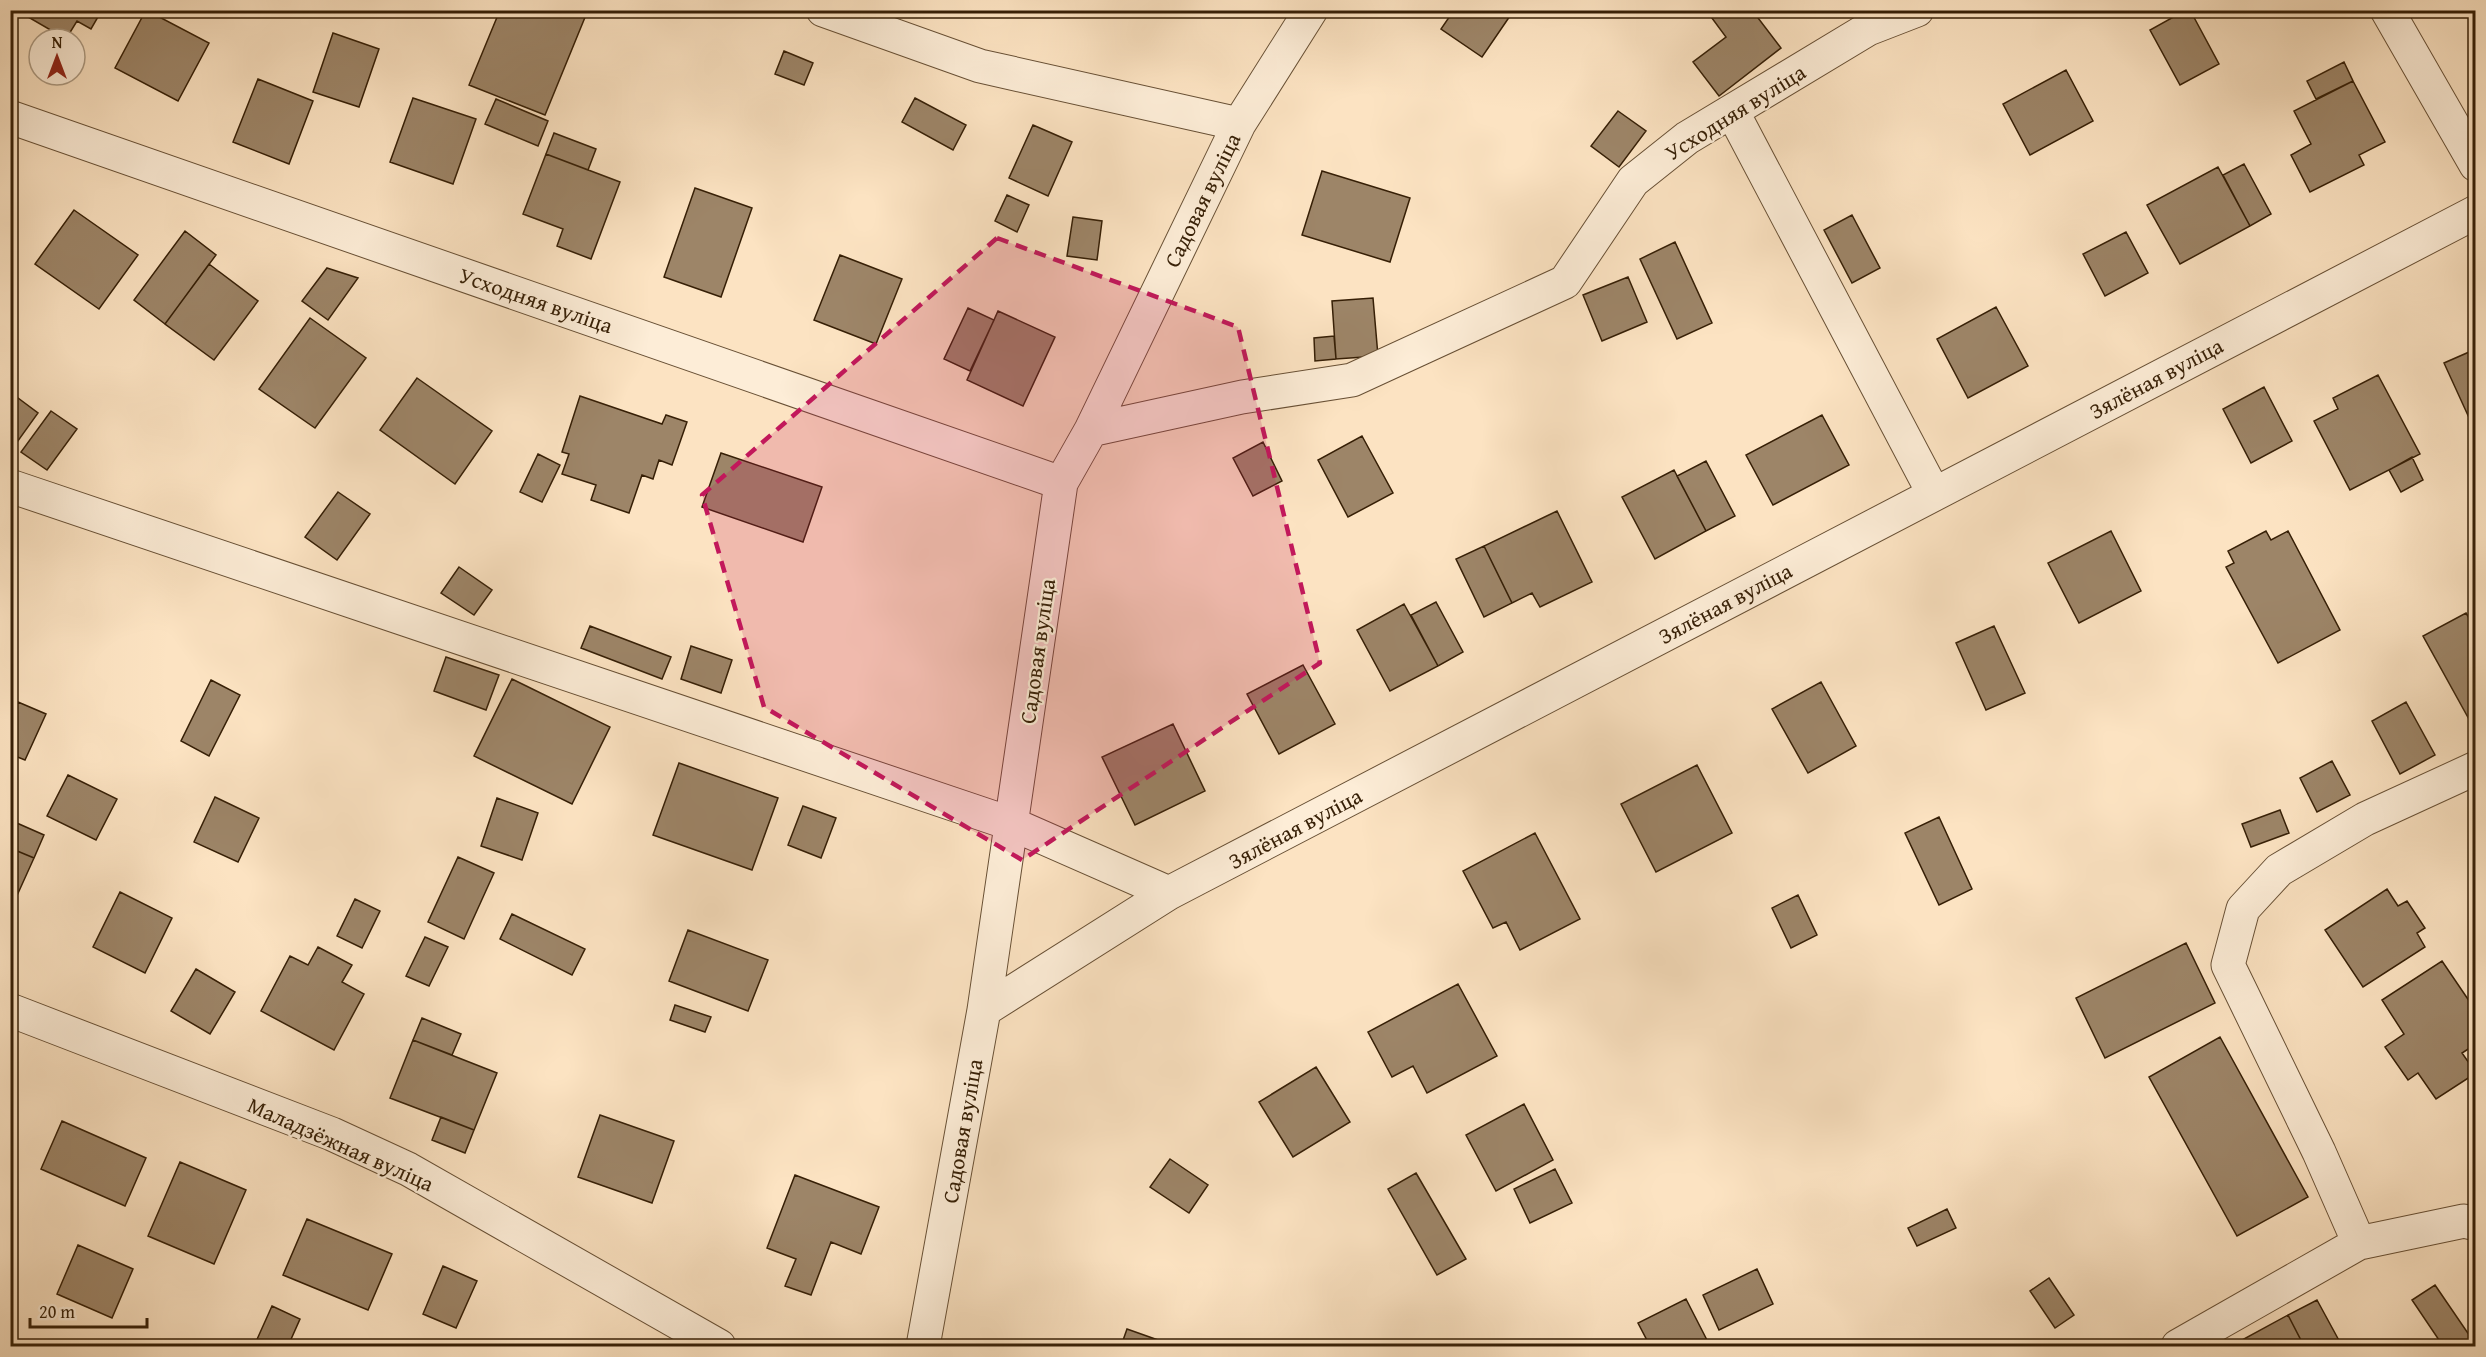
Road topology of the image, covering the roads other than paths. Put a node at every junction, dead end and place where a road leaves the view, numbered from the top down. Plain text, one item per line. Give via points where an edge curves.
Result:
1 (823, 10) edge
2 (1311, 10) edge
3 (1917, 10) edge
4 (2387, 10) edge
5 (1732, 111) junction
6 (10, 117) edge
7 (1239, 124) junction
8 (2475, 165) edge
9 (2475, 212) edge
10 (1090, 430) junction
11 (1060, 483) junction
12 (10, 486) edge
13 (1934, 494) junction
14 (2475, 768) edge
15 (1012, 824) junction
16 (1169, 893) junction
17 (10, 1010) edge
18 (984, 1010) junction
19 (2475, 1224) edge
20 (2359, 1243) junction
21 (718, 1347) edge
22 (923, 1347) edge
23 (2178, 1347) edge

1 - 7 street via 980,66
2 - 7 street, Садовая вуліца
3 - 5 street, Усходняя вуліца via 1868,29
4 - 8 street
5 - 10 street, Усходняя вуліца via 1687,138 1633,181 1565,282 1352,380 1242,397
5 - 13 street
6 - 11 street, Усходняя вуліца
7 - 10 street, Садовая вуліца
9 - 13 street, Зялёная вуліца
10 - 11 street, Садовая вуліца
11 - 15 street, Садовая вуліца
12 - 15 street
13 - 16 street, Зялёная вуліца
14 - 20 street via 2365,819 2279,870 2243,909 2228,965
15 - 16 street
15 - 18 street, Садовая вуліца
16 - 18 street, Зялёная вуліца
17 - 21 street, Маладзёжная вуліца via 332,1134 408,1169
18 - 22 street, Садовая вуліца
19 - 20 street via 2464,1221
20 - 23 street

